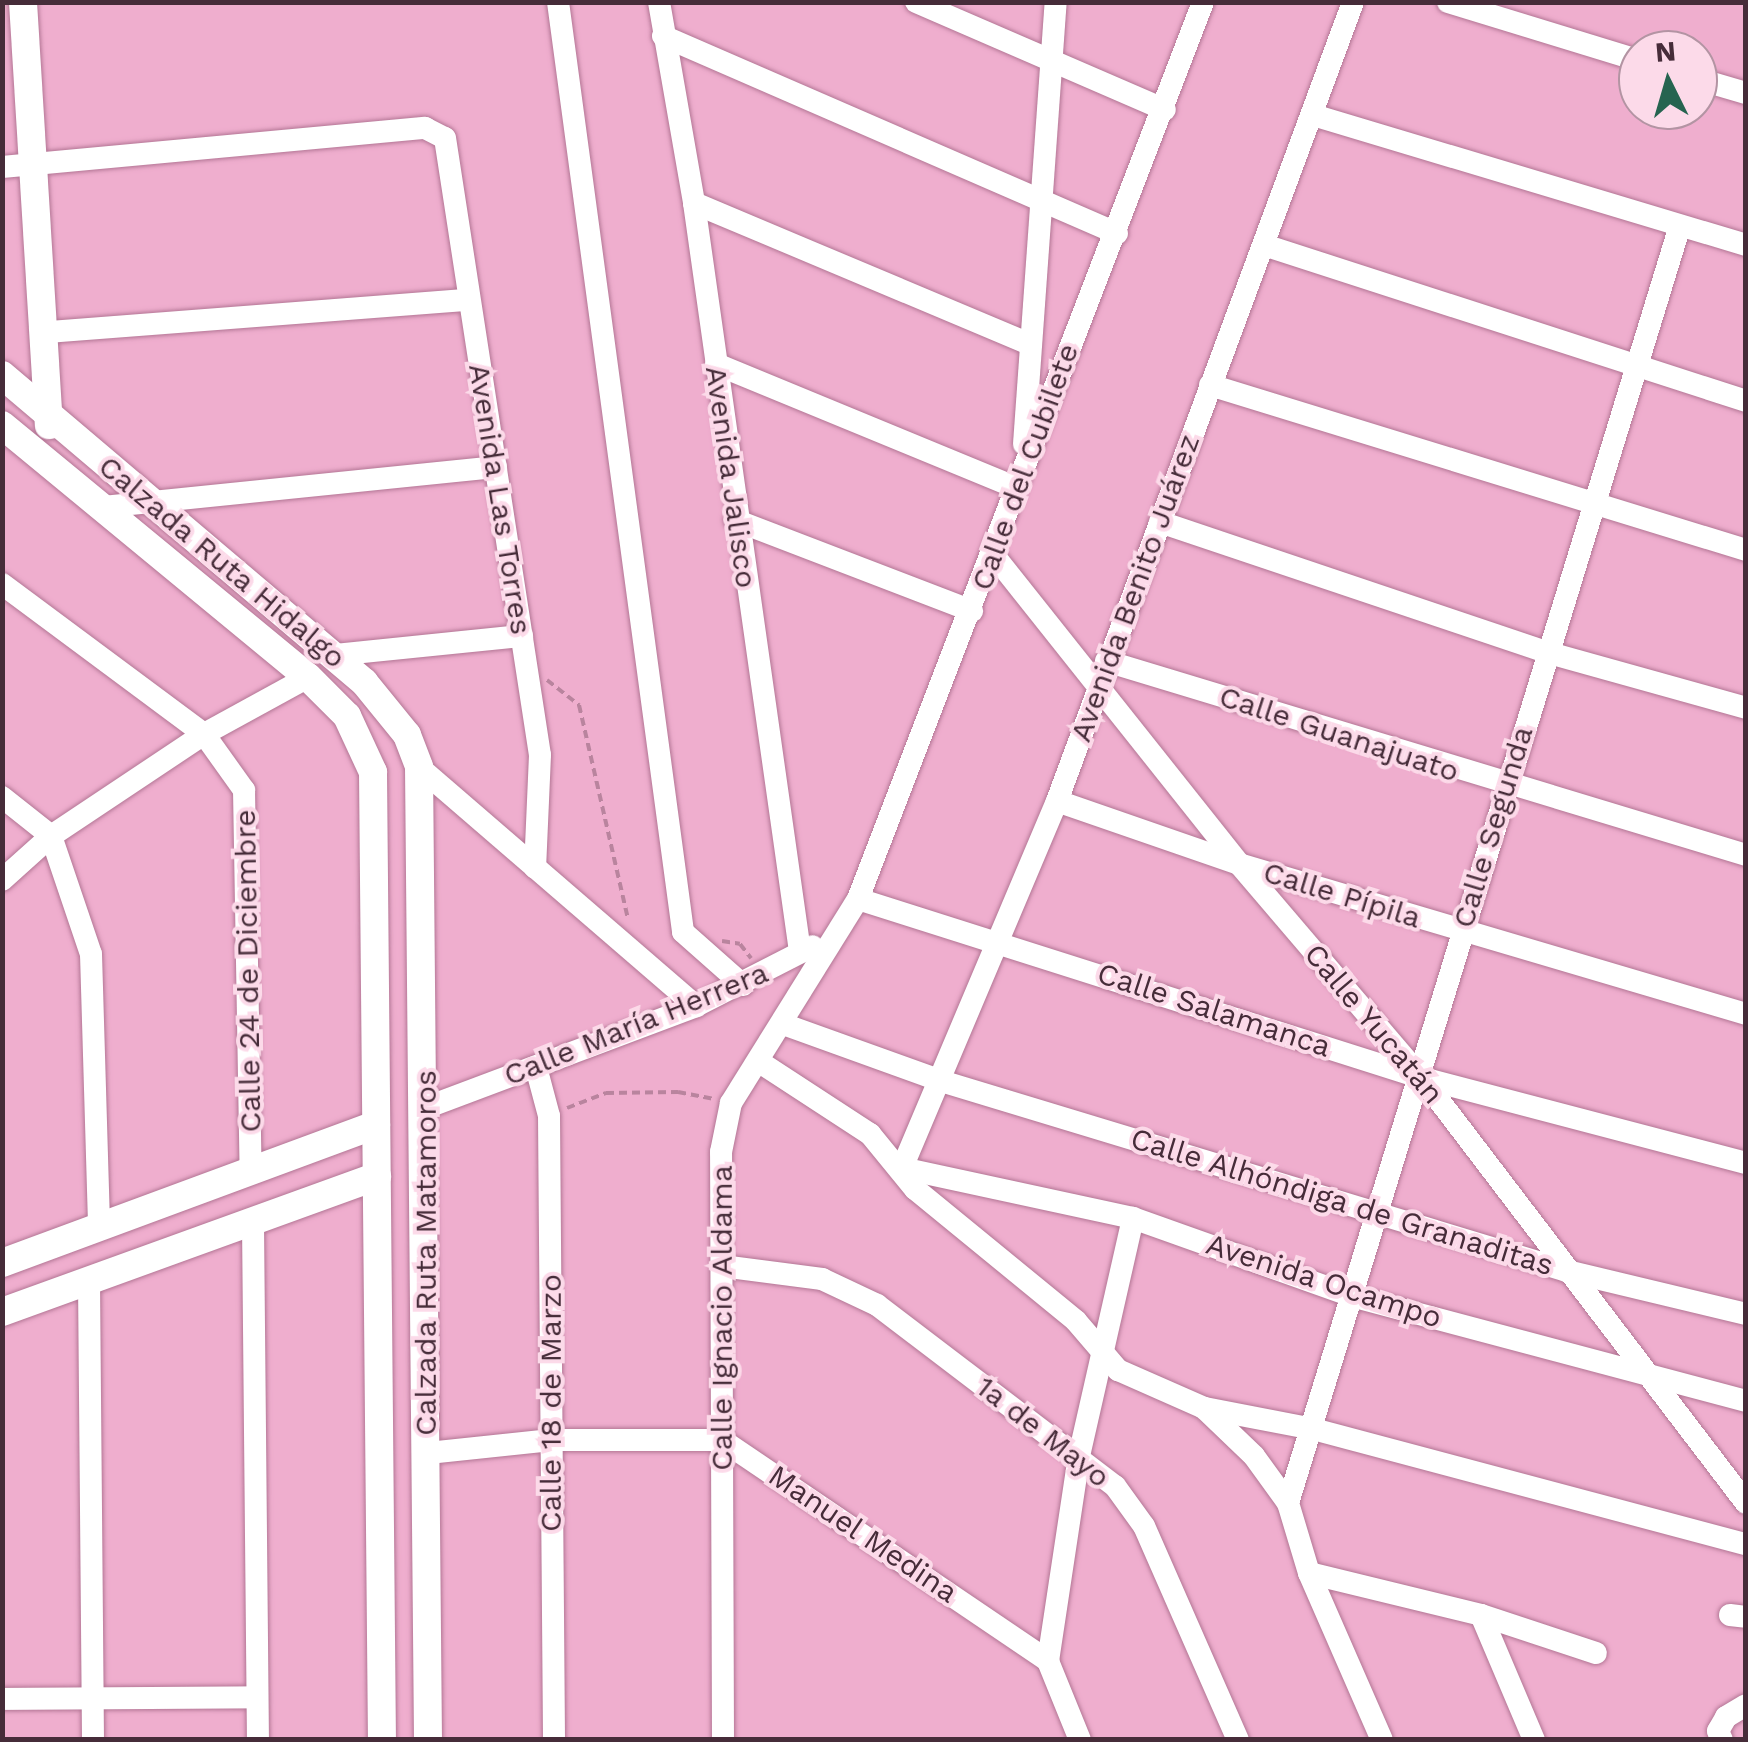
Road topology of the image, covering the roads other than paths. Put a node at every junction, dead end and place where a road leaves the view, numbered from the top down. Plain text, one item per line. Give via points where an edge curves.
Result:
1 (23, 2) edge
2 (558, 2) edge
3 (659, 2) edge
4 (916, 2) edge
5 (1056, 2) edge
6 (1203, 2) edge
7 (1353, 2) edge
8 (1448, 2) edge
9 (663, 36) junction
10 (1618, 54) edge
11 (1048, 59) junction
12 (1718, 85) edge
13 (1746, 93) edge
14 (1166, 110) junction
15 (1313, 115) junction
16 (35, 164) junction
17 (2, 167) edge
18 (694, 203) junction
19 (1039, 204) junction
20 (1680, 226) junction
21 (1116, 233) junction
22 (1264, 245) junction
23 (1746, 245) edge
24 (468, 300) junction
25 (48, 332) junction
26 (1027, 343) junction
27 (716, 364) junction
28 (1633, 369) junction
29 (2, 374) edge
30 (1210, 385) junction
31 (1746, 401) edge
32 (50, 414) junction
33 (2, 425) edge
34 (87, 447) junction
35 (1023, 458) junction
36 (51, 465) junction
37 (496, 467) junction
38 (1014, 487) junction
39 (146, 500) junction
40 (1589, 505) junction
41 (102, 507) junction
42 (735, 520) junction
43 (1160, 522) junction
44 (1746, 550) edge
45 (992, 553) junction
46 (2, 584) edge
47 (972, 612) junction
48 (522, 636) junction
49 (1546, 652) junction
50 (334, 655) junction
51 (1106, 661) junction
52 (308, 676) junction
53 (1097, 688) junction
54 (1746, 708) edge
55 (204, 734) junction
56 (419, 767) junction
57 (373, 772) joint
58 (1504, 787) junction
59 (2, 798) edge
60 (1056, 801) junction
61 (51, 836) junction
62 (1746, 855) edge
63 (1239, 864) junction
64 (535, 868) junction
65 (2, 880) edge
66 (858, 899) junction
67 (844, 931) junction
68 (1462, 931) junction
69 (998, 940) junction
70 (800, 952) junction
71 (743, 985) junction
72 (696, 1006) junction
73 (1746, 1014) edge
74 (783, 1024) junction
75 (758, 1061) junction
76 (536, 1068) junction
77 (1422, 1078) junction
78 (940, 1081) junction
79 (425, 1108) junction
80 (376, 1125) junction
81 (1746, 1162) edge
82 (902, 1168) junction
83 (251, 1172) junction
84 (378, 1176) junction
85 (1382, 1211) junction
86 (1133, 1218) junction
87 (253, 1223) junction
88 (99, 1228) junction
89 (2, 1262) edge
90 (722, 1266) junction
91 (1567, 1271) junction
92 (89, 1281) junction
93 (1355, 1297) junction
94 (2, 1312) edge
95 (1746, 1314) edge
96 (1101, 1348) junction
97 (1649, 1376) junction
98 (1746, 1401) edge
99 (1204, 1408) junction
100 (1313, 1429) junction
101 (551, 1440) junction
102 (722, 1440) junction
103 (428, 1453) junction
104 (1079, 1456) junction
105 (1746, 1502) edge
106 (1288, 1503) junction
107 (1746, 1544) edge
108 (1309, 1573) junction
109 (1481, 1616) junction
110 (1596, 1654) dead end
111 (1048, 1661) junction
112 (257, 1698) junction
113 (2, 1699) edge
114 (92, 1700) junction
115 (1746, 1705) edge
116 (1078, 1738) edge
117 (93, 1740) edge
118 (258, 1740) edge
119 (382, 1740) edge
120 (428, 1740) edge
121 (554, 1740) edge
122 (723, 1740) edge
123 (1238, 1740) edge
124 (1382, 1740) edge
125 (1534, 1740) edge
126 (1722, 1740) edge

1 - 16 main road
2 - 71 street via 683,932
3 - 9 street, Avenida Jalisco
4 - 11 street
5 - 11 street
6 - 14 street, Calle del Cubilete
7 - 15 street, Avenida Benito Juárez
8 - 10 street
9 - 18 street, Avenida Jalisco
9 - 19 street
11 - 14 street
11 - 19 street
12 - 13 street
14 - 21 street, Calle del Cubilete
15 - 20 street
15 - 22 street, Avenida Benito Juárez
16 - 17 street
16 - 24 street, Avenida Las Torres via 425,128 441,132
16 - 25 main road
18 - 26 street
18 - 27 street, Avenida Jalisco
19 - 21 street
19 - 26 street
20 - 23 street
20 - 28 street, Calle Segunda
21 - 35 street, Calle del Cubilete
22 - 28 street
22 - 30 street, Avenida Benito Juárez
24 - 25 street
24 - 37 street, Avenida Las Torres
25 - 32 main road
26 - 35 street
27 - 38 street
27 - 42 street, Avenida Jalisco
28 - 31 street
28 - 40 street, Calle Segunda
29 - 32 main road, Calzada Ruta Hidalgo
30 - 40 street
30 - 43 street, Avenida Benito Juárez
32 - 34 main road, Calzada Ruta Hidalgo
32 - 36 main road
33 - 36 main road, Calzada Ruta Hidalgo
34 - 36 main road
34 - 39 main road, Calzada Ruta Hidalgo
35 - 38 street, Calle del Cubilete
36 - 41 main road, Calzada Ruta Hidalgo
37 - 39 street
37 - 48 street, Avenida Las Torres
38 - 45 street, Calle del Cubilete
39 - 41 street
39 - 50 main road, Calzada Ruta Hidalgo
40 - 44 street
40 - 49 street, Calle Segunda
41 - 52 main road, Calzada Ruta Hidalgo
42 - 47 street
42 - 70 street, Avenida Jalisco
43 - 49 street
43 - 51 street, Avenida Benito Juárez
45 - 47 street, Calle del Cubilete
45 - 53 street, Calle Yucatán
46 - 55 street, Calle 24 de Diciembre
47 - 66 street, Calle del Cubilete
48 - 50 street
48 - 64 street, Avenida Las Torres via 541,790
49 - 54 street
49 - 58 street, Calle Segunda
50 - 56 main road, Calzada Ruta Hidalgo via 392,712
51 - 53 street, Avenida Benito Juárez
51 - 58 street, Calle Guanajuato
52 - 55 street
52 - 57 main road, Calzada Ruta Hidalgo via 347,716
53 - 60 street, Avenida Benito Juárez
53 - 63 street, Calle Yucatán
55 - 61 street
55 - 83 street, Calle 24 de Diciembre via 244,790
56 - 64 street
56 - 79 main road, Calzada Ruta Matamoros
57 - 80 main road, Calzada Ruta Matamoros
58 - 62 street, Calle Guanajuato
58 - 68 street, Calle Segunda
59 - 61 street
60 - 63 street, Calle Pípila
60 - 69 street, Avenida Benito Juárez
61 - 65 street
61 - 88 street via 90,954
63 - 68 street, Calle Pípila
63 - 77 street, Calle Yucatán
64 - 72 street
66 - 67 street, Calle del Cubilete
66 - 69 street, Calle Salamanca
67 - 70 street, Calle María Herrera
67 - 74 street, Calle Ignacio Aldama
68 - 73 street, Calle Pípila
68 - 77 street, Calle Segunda
69 - 77 street, Calle Salamanca
69 - 78 street, Avenida Benito Juárez
70 - 71 street, Calle María Herrera
71 - 72 street, Calle María Herrera
72 - 76 street, Calle María Herrera
74 - 75 street, Calle Ignacio Aldama
74 - 78 street, Calle Alhóndiga de Granaditas
75 - 82 street via 870,1134
75 - 90 street, Calle Ignacio Aldama via 731,1103 721,1152
76 - 79 street, Calle María Herrera
76 - 101 street, Calle 18 de Marzo via 549,1116
77 - 81 street, Calle Salamanca
77 - 85 street, Calle Segunda
77 - 91 street, Calle Yucatán
78 - 82 street, Avenida Benito Juárez
78 - 85 street, Calle Alhóndiga de Granaditas
79 - 103 main road, Calzada Ruta Matamoros
80 - 83 main road
80 - 84 main road, Calzada Ruta Matamoros
82 - 86 street, Avenida Ocampo
82 - 96 street via 915,1188
83 - 88 main road
84 - 87 main road
84 - 119 main road, Calzada Ruta Matamoros
85 - 91 street, Calle Alhóndiga de Granaditas
85 - 93 street, Calle Segunda
86 - 93 street, Avenida Ocampo
86 - 96 street
87 - 92 main road
87 - 112 street
88 - 89 main road
90 - 102 street, Calle Ignacio Aldama
90 - 104 street, 1a de Mayo via 822,1279 877,1305
91 - 95 street, Calle Alhóndiga de Granaditas
91 - 97 street, Calle Yucatán
92 - 94 main road
92 - 114 street
93 - 97 street, Avenida Ocampo
93 - 100 street, Calle Segunda
96 - 99 street via 1118,1370
96 - 104 street
97 - 98 street, Avenida Ocampo
97 - 105 street, Calle Yucatán
99 - 100 street
99 - 106 street via 1254,1456
100 - 106 street, Calle Segunda
100 - 107 street
101 - 102 street
101 - 103 street
101 - 121 street, Calle 18 de Marzo
102 - 111 street, Manuel Medina
102 - 122 street, Calle Ignacio Aldama
103 - 120 main road, Calzada Ruta Matamoros
104 - 111 street
104 - 123 street, 1a de Mayo via 1115,1486 1144,1526
106 - 108 street
108 - 109 street
108 - 124 street
109 - 110 street
109 - 125 street
111 - 116 street
112 - 114 street
112 - 118 street
113 - 114 street
114 - 117 street
115 - 126 street via 1726,1716 1718,1731

